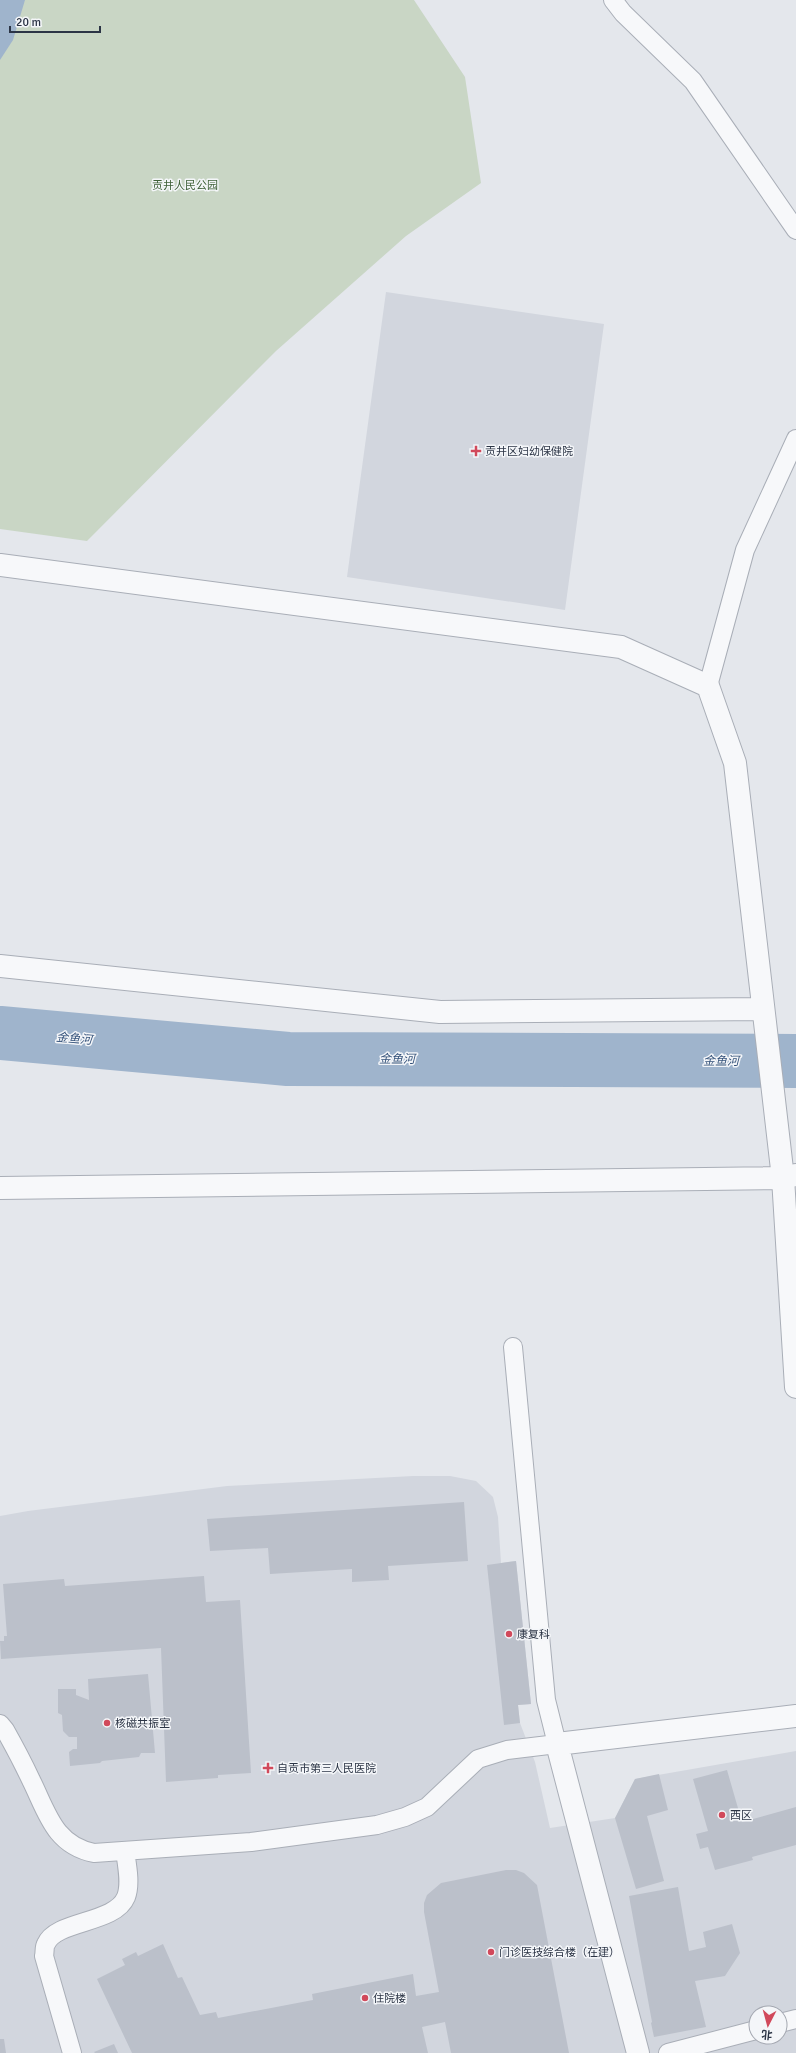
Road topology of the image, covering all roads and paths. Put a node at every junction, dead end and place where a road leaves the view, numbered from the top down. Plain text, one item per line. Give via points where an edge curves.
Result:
1 (613, 0) edge
2 (796, 230) edge
3 (796, 439) edge
4 (0, 565) edge
5 (708, 686) junction
6 (0, 966) edge
7 (762, 1008) junction
8 (790, 1177) edge
9 (0, 1188) edge
10 (513, 1348) dead end
11 (796, 1376) edge
12 (796, 1716) edge
13 (0, 1724) edge
14 (557, 1744) junction
15 (125, 1851) junction
16 (748, 2032) edge
17 (72, 2053) edge
18 (638, 2053) edge
19 (668, 2053) edge

1 - 2 lane via 623,13 693,81
3 - 5 lane via 745,550
4 - 5 street via 621,647
5 - 7 street via 735,763
6 - 7 street via 440,1012
7 - 8 street
8 - 9 street
8 - 11 street
10 - 14 lane via 546,1700
12 - 14 street
13 - 15 lane via 31,1781 47,1818 66,1840 80,1850 94,1853
14 - 15 lane via 507,1750 478,1759 427,1807 405,1817 378,1824 250,1842
14 - 18 street
15 - 17 lane via 128,1884 126,1897 119,1908 54,1934 46,1943 44,1956
16 - 19 lane

